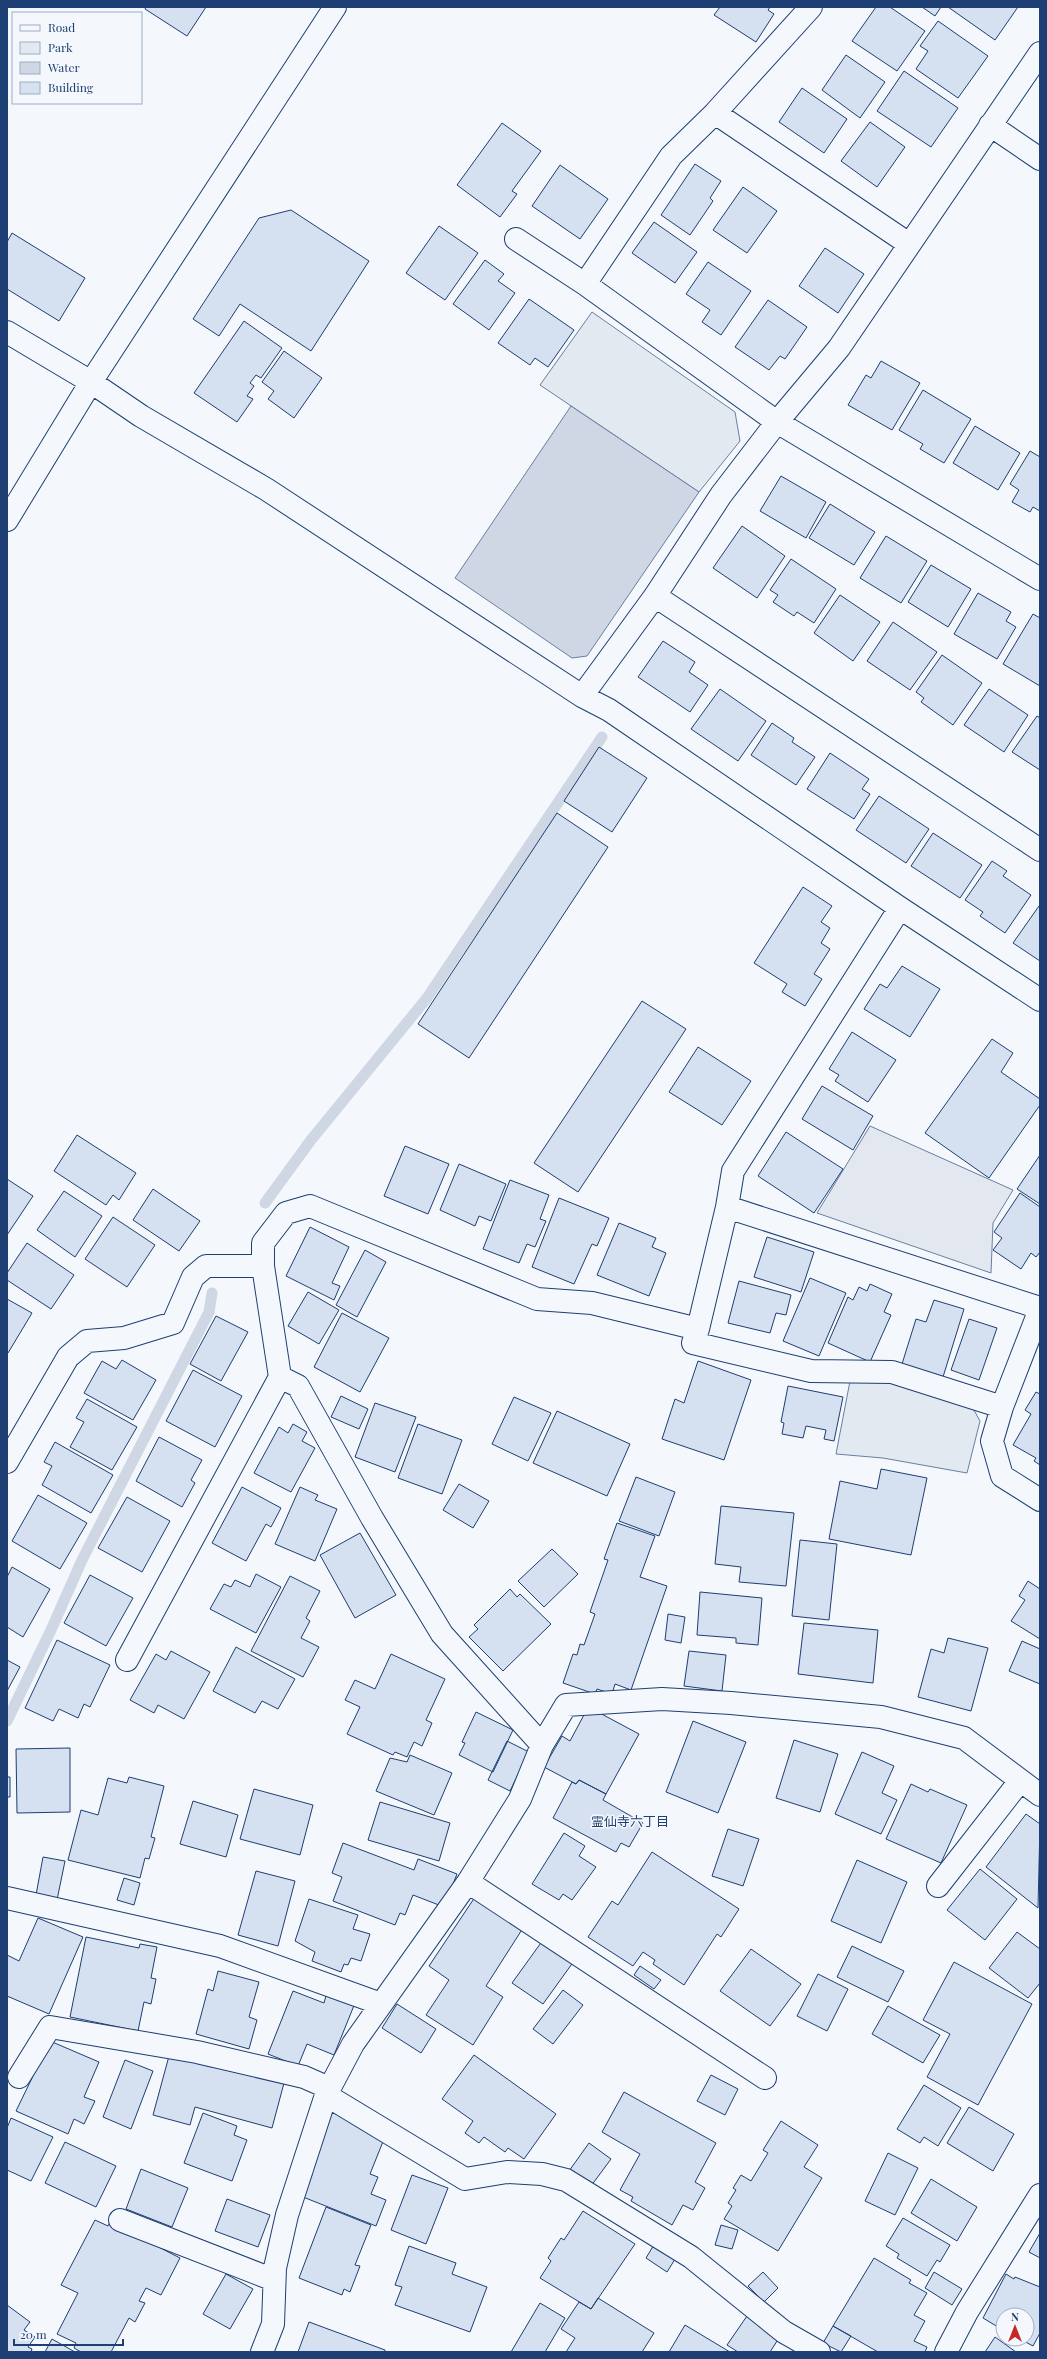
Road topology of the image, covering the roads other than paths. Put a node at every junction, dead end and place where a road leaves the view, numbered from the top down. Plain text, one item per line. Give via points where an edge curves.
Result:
1 (335, 7) edge
2 (811, 7) edge
3 (1040, 53) edge
4 (715, 113) junction
5 (990, 125) junction
6 (1040, 159) edge
7 (516, 239) dead end
8 (909, 244) junction
9 (585, 284) junction
10 (7, 332) edge
11 (91, 382) junction
12 (777, 422) junction
13 (7, 520) edge
14 (1040, 579) edge
15 (654, 596) junction
16 (582, 696) junction
17 (1040, 850) edge
18 (900, 908) junction
19 (1040, 1000) edge
20 (727, 1207) junction
21 (263, 1266) junction
22 (1040, 1308) edge
23 (698, 1329) junction
24 (280, 1376) junction
25 (1002, 1407) junction
26 (7, 1462) edge
27 (1040, 1500) edge
28 (127, 1660) dead end
29 (542, 1745) junction
30 (1020, 1781) junction
31 (1040, 1795) edge
32 (468, 1882) junction
33 (938, 1886) dead end
34 (7, 1898) edge
35 (381, 2004) junction
36 (19, 2077) dead end
37 (765, 2078) dead end
38 (328, 2092) junction
39 (1040, 2195) edge
40 (120, 2220) dead end
41 (274, 2280) junction
42 (262, 2352) edge
43 (819, 2352) edge
44 (946, 2352) edge

1 - 11 street
2 - 4 street
3 - 5 street
4 - 8 street
4 - 9 street via 672,156
5 - 6 street
5 - 8 street
7 - 9 street
8 - 12 street via 840,348
9 - 12 street
10 - 11 street
11 - 13 street
11 - 16 street via 141,416 266,488
12 - 14 street
12 - 15 street via 721,495
15 - 16 street
15 - 17 street
16 - 18 street via 609,710
18 - 19 street
18 - 20 street via 733,1171
20 - 22 street
20 - 23 street
21 - 23 street via 263,1243 286,1213 310,1206 537,1299 592,1303
21 - 24 street
21 - 26 street via 206,1266 193,1277 174,1323 124,1338 87,1341 68,1357
22 - 25 street
23 - 25 street via 693,1343 811,1371 892,1372
24 - 28 street
24 - 29 street via 298,1386 372,1518 442,1634
25 - 27 street via 992,1441 1002,1476
29 - 30 street via 566,1705 662,1699 731,1703 881,1717 964,1738
29 - 32 street via 520,1799
30 - 31 street
30 - 33 street
32 - 35 street
32 - 37 street
34 - 35 street via 220,1946
35 - 38 street via 353,2044
36 - 38 street via 50,2027 197,2052 304,2077
38 - 41 street via 287,2215
38 - 43 street via 465,2179 507,2172 542,2174 566,2180 691,2257 784,2332
39 - 44 street via 967,2312
40 - 41 street
41 - 42 street via 273,2324

